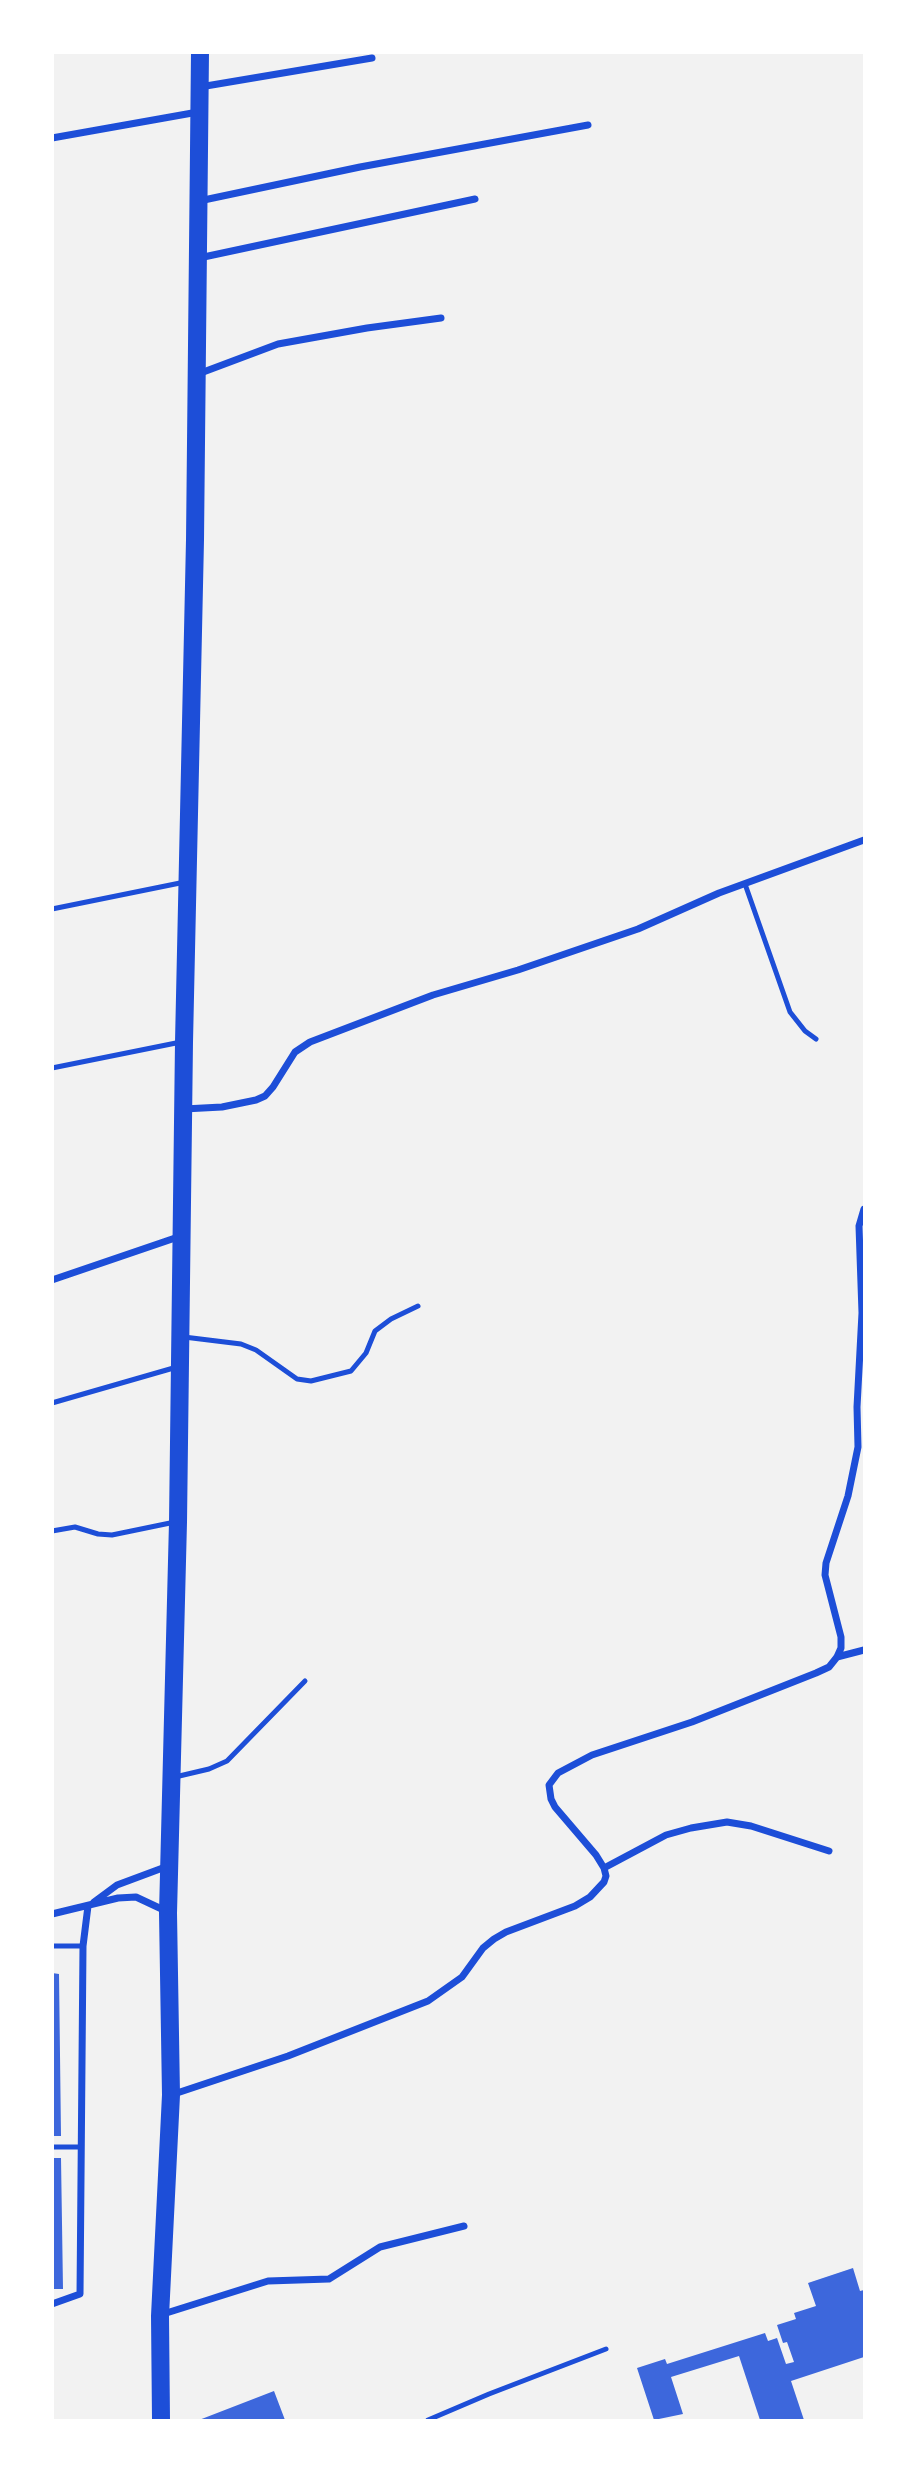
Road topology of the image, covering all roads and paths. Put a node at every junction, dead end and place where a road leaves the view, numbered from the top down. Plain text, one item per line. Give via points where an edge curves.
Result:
1 (200, 52) edge
2 (372, 58) dead end
3 (199, 87) junction
4 (199, 112) junction
5 (588, 125) dead end
6 (52, 138) edge
7 (475, 199) dead end
8 (198, 202) junction
9 (198, 258) junction
10 (441, 318) dead end
11 (197, 374) junction
12 (864, 839) edge
13 (188, 882) junction
14 (745, 884) junction
15 (52, 909) edge
16 (816, 1039) dead end
17 (184, 1042) junction
18 (52, 1068) edge
19 (183, 1110) junction
20 (864, 1209) edge
21 (182, 1236) junction
22 (52, 1280) edge
23 (418, 1306) dead end
24 (181, 1336) junction
25 (180, 1366) junction
26 (52, 1403) edge
27 (178, 1522) junction
28 (52, 1531) edge
29 (864, 1650) edge
30 (837, 1657) junction
31 (305, 1681) dead end
32 (172, 1777) junction
33 (829, 1851) dead end
34 (171, 1865) junction
35 (604, 1868) junction
36 (88, 1906) junction
37 (168, 1913) junction
38 (52, 1914) edge
39 (52, 1945) edge
40 (83, 1946) junction
41 (171, 2095) junction
42 (52, 2147) edge
43 (81, 2147) junction
44 (464, 2227) dead end
45 (52, 2304) edge
46 (160, 2315) junction
47 (606, 2349) dead end
48 (161, 2420) edge
49 (428, 2420) edge

1 - 3 main road
2 - 3 street
3 - 4 main road
4 - 6 street
4 - 8 main road
5 - 8 street
7 - 9 street
8 - 9 main road
9 - 11 main road
10 - 11 street via 278,344
11 - 13 main road
12 - 14 street
13 - 15 lane
13 - 17 main road
14 - 16 lane via 790,1012
14 - 19 street via 638,929 433,995 310,1042 295,1052 273,1087 256,1100
17 - 18 lane
17 - 19 main road
19 - 21 main road
20 - 30 street via 859,1226 858,1447 825,1575 841,1637
21 - 22 street
21 - 24 main road
23 - 24 lane via 375,1331 366,1353 351,1371 312,1381 297,1379 241,1344
24 - 25 main road
25 - 26 lane
25 - 27 main road
27 - 28 lane via 112,1535 75,1527
27 - 32 main road
29 - 30 street
30 - 35 street via 829,1667 807,1677 592,1755 558,1773 549,1785 551,1799
31 - 32 lane via 227,1761
32 - 34 main road
33 - 35 street via 727,1822 666,1835
34 - 36 street via 117,1885
34 - 37 main road
35 - 41 street via 604,1882 590,1897 494,1939 462,1977 428,2001 288,2056
36 - 37 street via 136,1897
36 - 38 street
36 - 40 street
37 - 41 main road
39 - 40 lane
40 - 43 street
41 - 46 main road
42 - 43 lane
43 - 45 street via 80,2294
44 - 46 street via 380,2247 329,2279 268,2281
46 - 48 main road
47 - 49 lane

